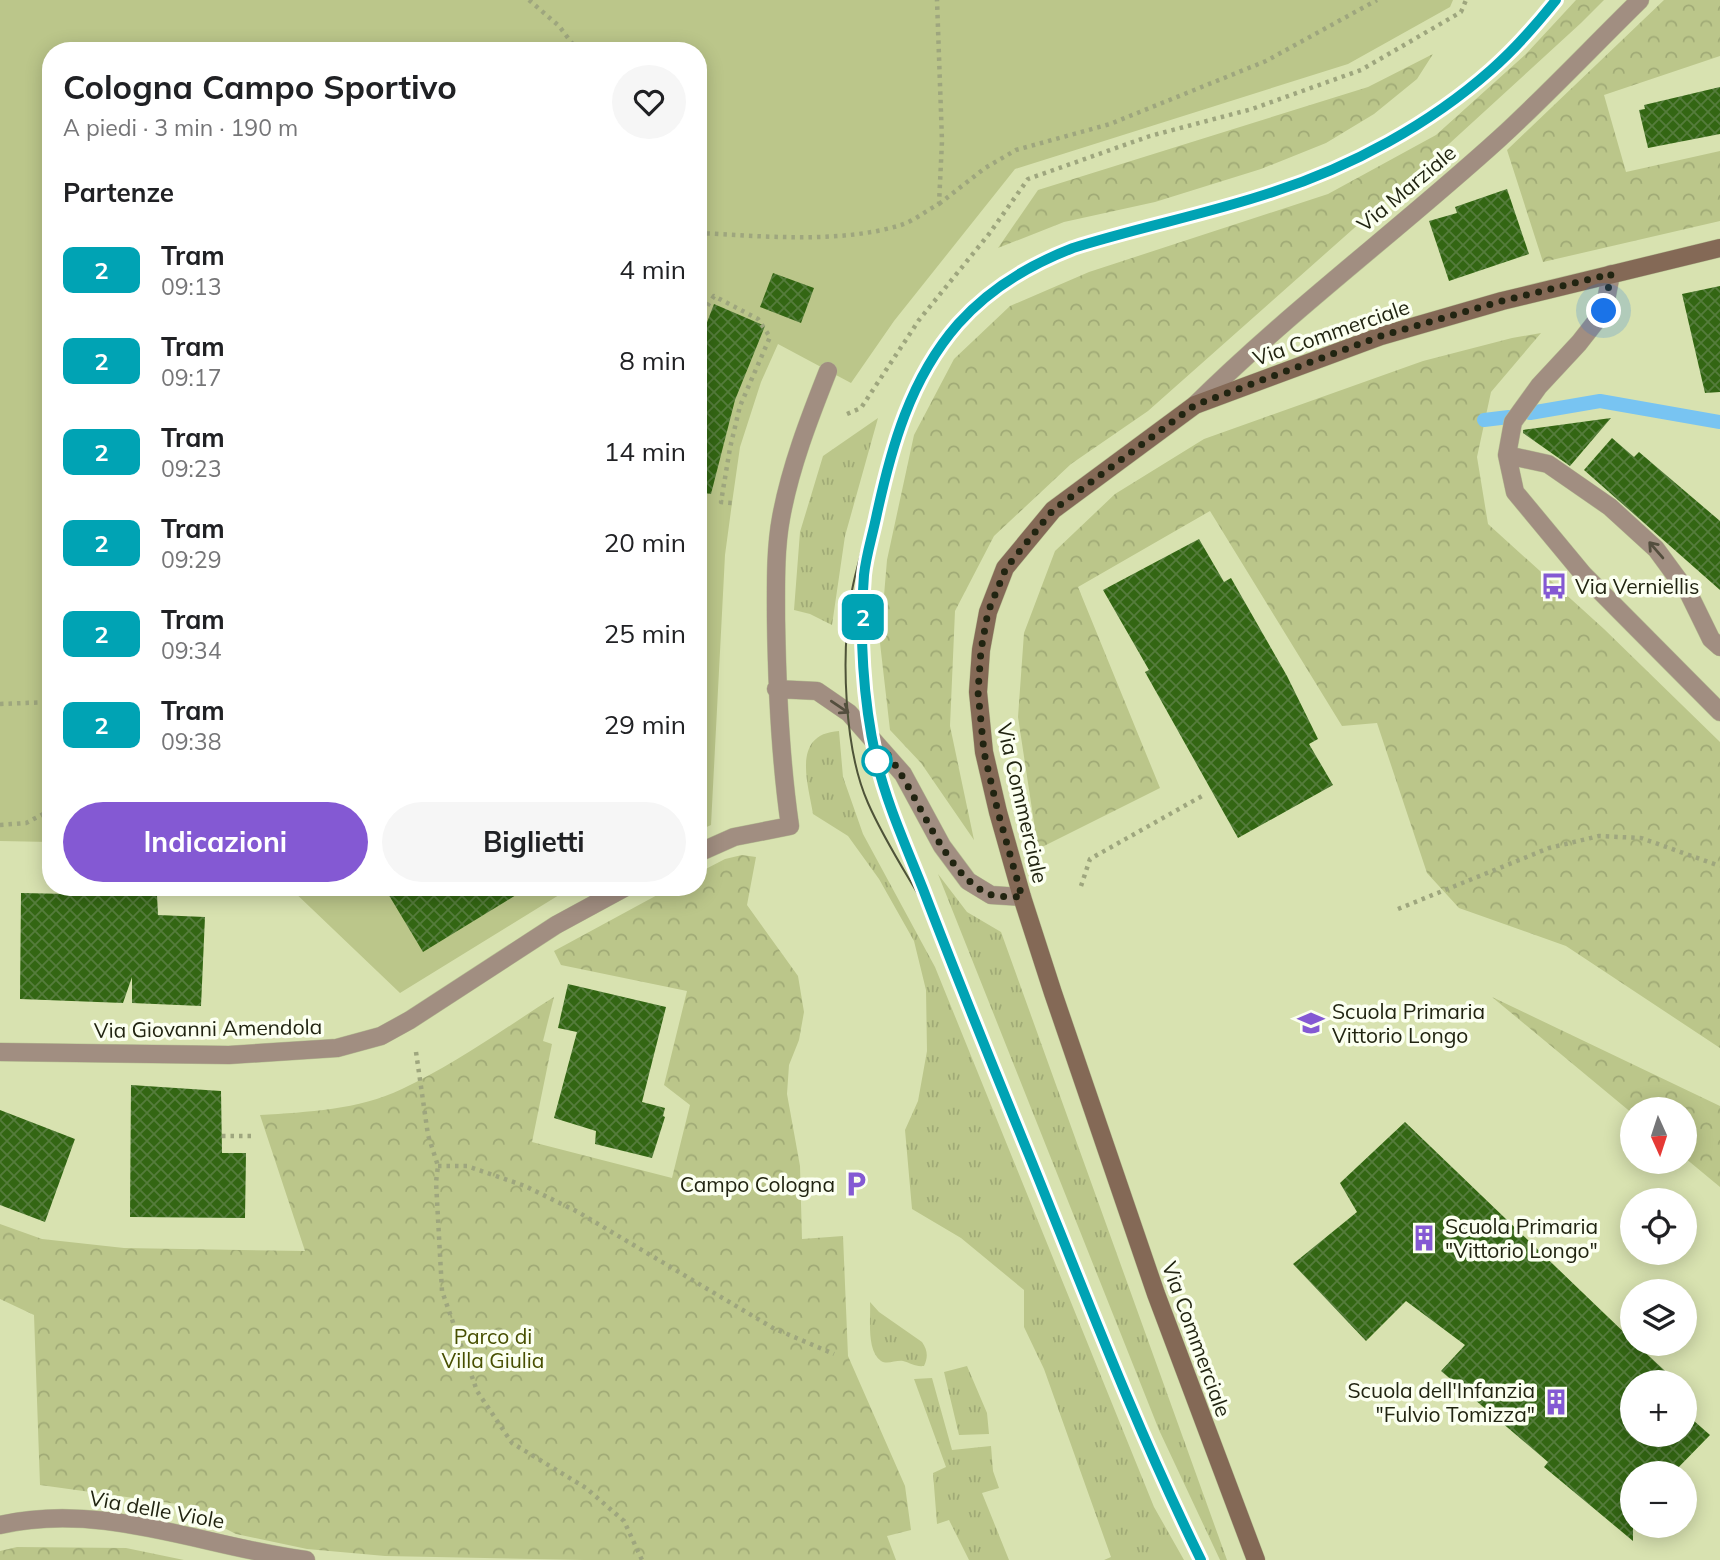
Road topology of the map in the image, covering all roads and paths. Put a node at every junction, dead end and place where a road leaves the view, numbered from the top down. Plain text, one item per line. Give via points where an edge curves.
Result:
1 (529, 0) edge
2 (937, 0) edge
3 (1377, 0) edge
4 (1466, 0) edge
5 (1640, 0) edge
6 (571, 42) edge
7 (939, 204) junction
8 (707, 233) edge
9 (1720, 248) edge
10 (1611, 274) junction
11 (707, 306) edge
12 (828, 371) dead end
13 (1195, 405) junction
14 (804, 431) junction
15 (1507, 455) junction
16 (732, 503) dead end
17 (1720, 647) edge
18 (776, 689) junction
19 (42, 702) edge
20 (0, 704) edge
21 (1720, 712) edge
22 (1202, 796) dead end
23 (42, 815) edge
24 (0, 825) edge
25 (707, 849) edge
26 (1720, 866) edge
27 (1081, 886) dead end
28 (610, 896) edge
29 (1022, 897) junction
30 (1398, 909) dead end
31 (410, 1020) junction
32 (0, 1052) edge
33 (222, 1136) dead end
34 (253, 1136) dead end
35 (438, 1166) junction
36 (834, 1354) dead end
37 (0, 1525) edge
38 (306, 1560) edge
39 (642, 1560) edge
40 (1256, 1560) edge

1 - 6 path
2 - 7 path via 942,141
3 - 7 path via 1266,61 1110,124 1016,150
4 - 14 path via 1461,12 1361,70 1028,179 919,320 861,408
5 - 13 street, Via Marziale via 1500,138
7 - 8 path via 903,225 847,235
9 - 10 main road, Via Commerciale
10 - 13 main road, Via Commerciale via 1381,336
10 - 15 street via 1604,311 1513,422
11 - 16 path via 714,296 758,319 770,337 740,406 730,448 721,502
12 - 14 street
13 - 29 main road, Via Commerciale via 1053,510 1006,568 988,612 978,692 984,752
14 - 18 street via 780,520
17 -> 15 street via 1656,549 1620,516 1548,464
15 - 21 street via 1515,492 1575,564
18 - 25 street via 790,826 734,838
18 -> 29 street via 817,691 849,713 903,774 942,846 968,881 991,895
19 - 20 path
22 - 27 path via 1090,859
23 - 24 path via 26,823
26 - 30 path via 1640,838 1599,836 1549,848
28 - 31 street, Via Giovanni Amendola
29 - 40 main road, Via Commerciale via 1156,1294
31 - 32 street, Via Giovanni Amendola via 381,1036 313,1050 229,1055
31 - 35 path via 428,1135
33 - 34 path
35 - 36 path via 467,1166 525,1186 773,1328
35 - 39 path via 442,1291 477,1391 512,1443 586,1488 624,1521
37 - 38 street, Via delle Viole via 80,1518

